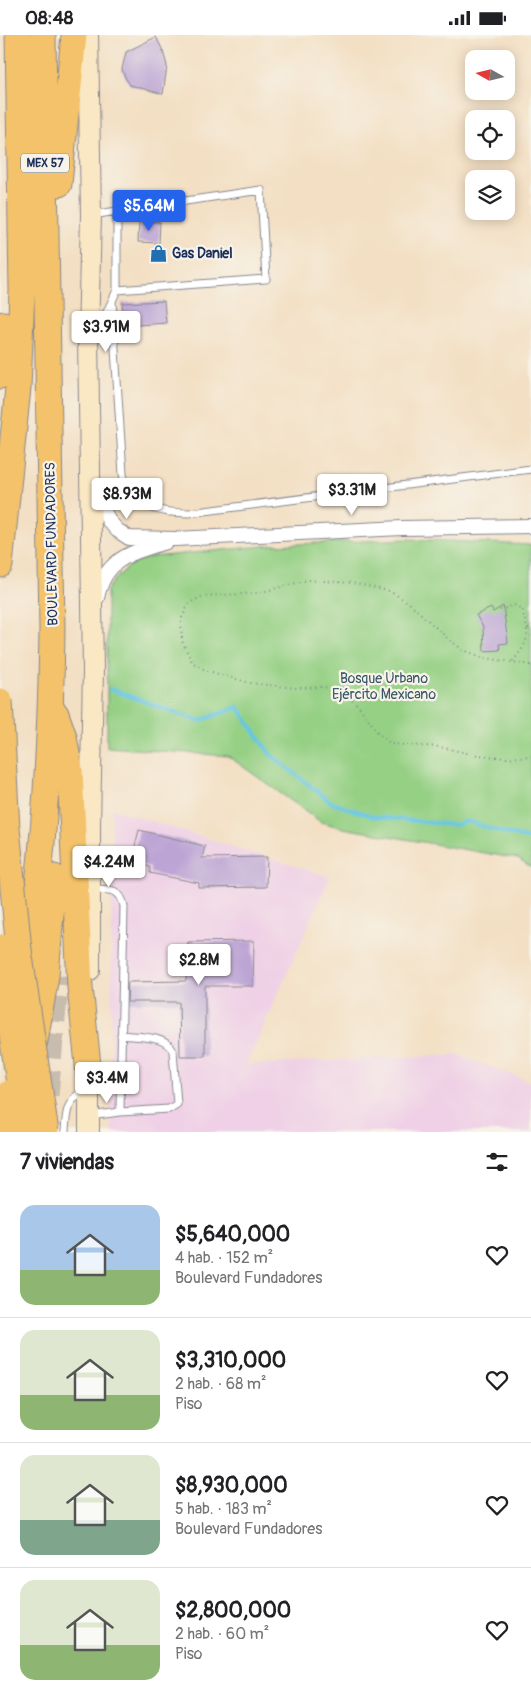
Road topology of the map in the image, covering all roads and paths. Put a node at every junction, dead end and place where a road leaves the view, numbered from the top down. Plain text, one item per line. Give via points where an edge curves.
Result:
1 (18, 35) edge
2 (43, 35) edge
3 (74, 35) edge
4 (88, 35) edge
5 (20, 117) junction
6 (117, 211) junction
7 (91, 215) junction
8 (117, 290) junction
9 (47, 291) junction
10 (112, 302) junction
11 (88, 338) junction
12 (0, 376) edge
13 (531, 469) edge
14 (91, 483) junction
15 (531, 526) edge
16 (175, 539) junction
17 (0, 565) edge
18 (500, 610) dead end
19 (93, 619) junction
20 (531, 625) edge
21 (529, 629) edge
22 (511, 663) junction
23 (531, 665) edge
24 (0, 701) edge
25 (51, 702) junction
26 (58, 743) junction
27 (531, 756) edge
28 (91, 889) junction
29 (0, 928) edge
30 (57, 971) tunnel mouth
31 (121, 1035) junction
32 (89, 1080) junction
33 (120, 1112) junction
34 (89, 1124) edge
35 (7, 1132) edge
36 (21, 1132) edge
37 (26, 1132) edge
38 (46, 1132) edge
39 (65, 1132) edge

1 - 5 highway, MEX 57
2 - 9 highway, BOULEVARD FUNDADORES / MEX 57
3 - 9 highway
4 - 7 main road
5 - 12 highway
5 - 17 highway, MEX 57 via 22,291 18,388
6 - 7 lane
6 - 8 lane
6 - 8 lane via 261,190 266,279
7 - 11 main road
8 - 10 lane
9 - 25 highway, BOULEVARD FUNDADORES / MEX 57
10 - 11 lane
10 - 13 lane via 123,474 133,495 153,509 189,513
11 - 14 main road
14 - 16 street via 109,521 118,530 129,537
14 - 19 main road
15 - 16 street via 402,528
16 - 19 street via 119,559 100,585
18 - 21 path via 514,605 522,609
19 - 28 main road
20 - 21 path
21 - 22 path via 524,647
22 - 23 path
22 - 27 path via 463,650 402,598 389,591 352,583 308,580 258,593 203,596 189,603 181,620 182,641 192,662 205,670 250,683 296,688 324,687 341,693 358,705 391,745 440,747 506,758
24 - 38 highway, bridge via 6,820 19,950
25 - 26 highway
25 - 32 highway via 64,737 70,770 80,987
25 - 35 highway, BOULEVARD FUNDADORES / MEX 57, bridge via 40,857 14,1049
26 - 30 highway via 64,764 65,847 62,933
26 - 36 highway, bridge via 56,861 46,976
28 - 31 lane via 114,890 122,898 124,906
28 - 32 main road
29 - 37 highway, bridge
31 - 33 lane
31 - 33 lane via 162,1040 170,1045 178,1099 169,1109
32 - 34 main road
32 - 39 lane via 70,1103
33 - 34 lane

